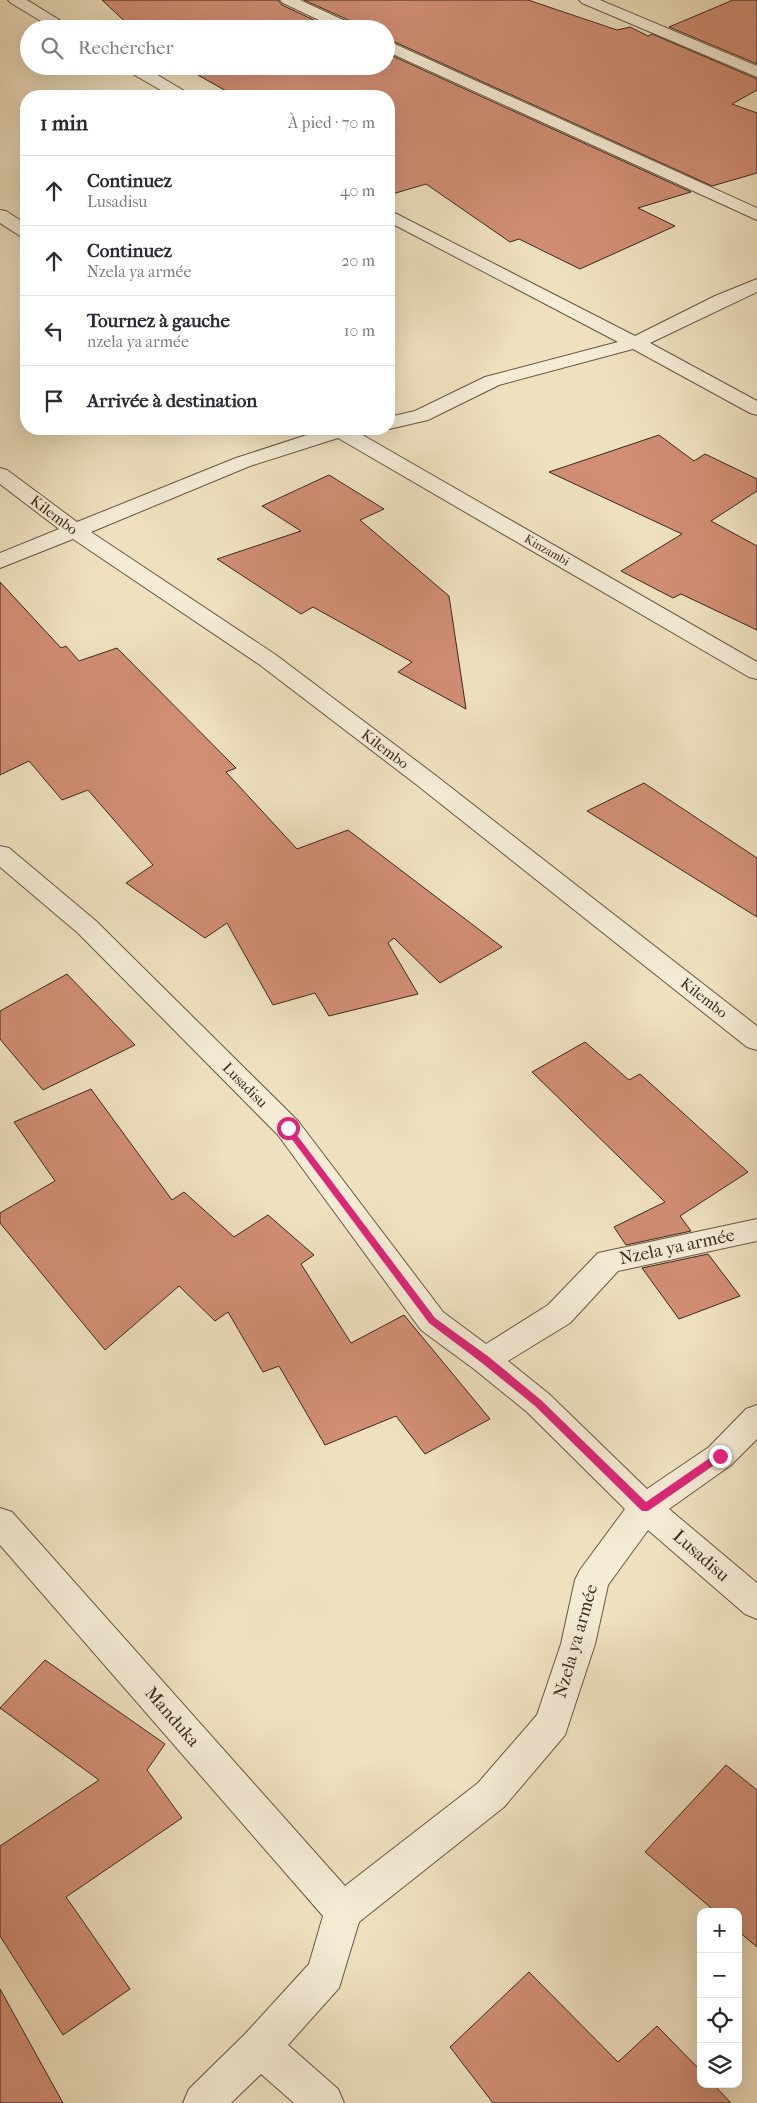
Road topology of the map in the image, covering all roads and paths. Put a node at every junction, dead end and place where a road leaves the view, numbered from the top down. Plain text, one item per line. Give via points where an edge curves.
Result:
1 (11, 0) edge
2 (16, 0) edge
3 (288, 0) edge
4 (587, 0) edge
5 (0, 2) edge
6 (50, 20) edge
7 (331, 20) edge
8 (395, 49) edge
9 (757, 72) edge
10 (146, 75) edge
11 (172, 90) edge
12 (757, 215) edge
13 (0, 216) edge
14 (395, 218) edge
15 (20, 228) edge
16 (757, 285) edge
17 (635, 343) junction
18 (757, 409) edge
19 (395, 422) edge
20 (326, 435) edge
21 (354, 435) edge
22 (0, 474) edge
23 (74, 530) junction
24 (0, 561) edge
25 (757, 672) edge
26 (0, 854) edge
27 (757, 1040) edge
28 (757, 1230) edge
29 (486, 1360) junction
30 (757, 1418) edge
31 (645, 1508) junction
32 (0, 1522) edge
33 (757, 1604) edge
34 (343, 1911) junction
35 (260, 2047) junction
36 (203, 2103) edge
37 (324, 2103) edge

1 - 5 street
2 - 6 street
3 - 7 street
4 - 9 street
8 - 12 street
10 - 11 street
13 - 15 street
14 - 17 street
16 - 17 street
17 - 18 street
17 - 19 street via 492,381 421,416
20 - 23 street via 243,462
21 - 25 street, Kinzambi
22 - 23 street, Kilembo
23 - 24 street
23 - 27 street, Kilembo via 268,660
26 - 29 street, Lusadisu via 86,927 288,1128 432,1321
28 - 29 street, Nzela ya armée via 609,1261 559,1314
29 - 31 street via 538,1403
30 - 31 street via 720,1456
31 - 33 street, Lusadisu
31 - 34 street, Nzela ya armée via 592,1580 578,1644 552,1724 491,1795
32 - 34 street, Manduka
34 - 35 street via 325,1975
35 - 36 street
35 - 37 street

